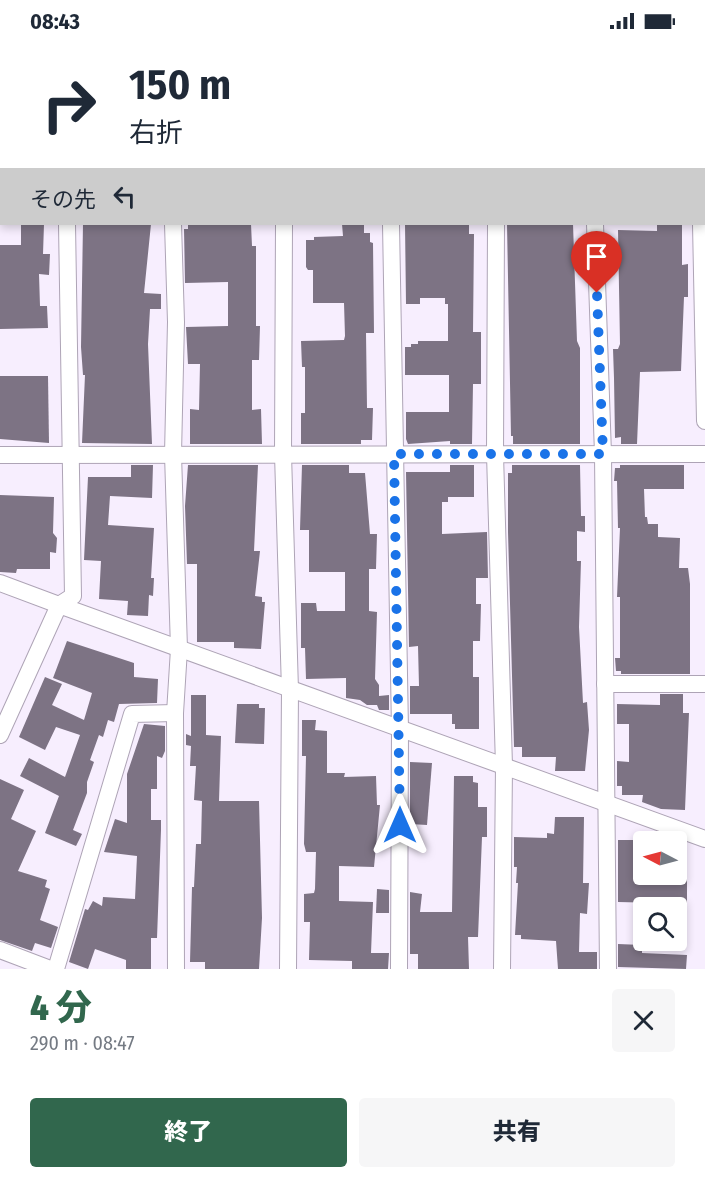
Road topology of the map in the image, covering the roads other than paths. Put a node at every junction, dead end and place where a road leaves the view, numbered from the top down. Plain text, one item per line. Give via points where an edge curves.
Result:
1 (67, 225) edge
2 (173, 225) edge
3 (284, 225) edge
4 (391, 225) edge
5 (496, 225) edge
6 (595, 225) edge
7 (701, 225) edge
8 (705, 421) edge
9 (173, 454) junction
10 (283, 454) junction
11 (394, 454) junction
12 (495, 454) junction
13 (603, 454) junction
14 (705, 454) edge
15 (0, 455) edge
16 (72, 455) junction
17 (0, 583) edge
18 (59, 605) junction
19 (179, 649) junction
20 (605, 684) junction
21 (705, 684) edge
22 (290, 690) junction
23 (175, 713) junction
24 (400, 730) junction
25 (0, 735) edge
26 (504, 766) junction
27 (608, 805) junction
28 (705, 838) edge
29 (0, 950) edge
30 (50, 969) edge
31 (56, 969) edge
32 (176, 969) edge
33 (288, 969) edge
34 (399, 969) edge
35 (502, 969) edge
36 (608, 969) edge

1 - 16 street
2 - 9 street
3 - 10 street
4 - 11 street
5 - 12 street
6 - 13 street
7 - 8 street
9 - 10 street
9 - 16 street
9 - 19 street
10 - 11 street
10 - 22 street
11 - 12 street
11 - 24 street
12 - 13 street
12 - 26 street
13 - 14 street
13 - 20 street
15 - 16 street
16 - 18 street via 73,596
17 - 18 street
18 - 19 street
18 - 25 street
19 - 22 street
19 - 23 street
20 - 21 street
20 - 27 street
22 - 24 street
22 - 33 street
23 - 31 street via 132,714
23 - 32 street
24 - 26 street
24 - 34 street
26 - 27 street
26 - 35 street
27 - 28 street
27 - 36 street
29 - 30 street

